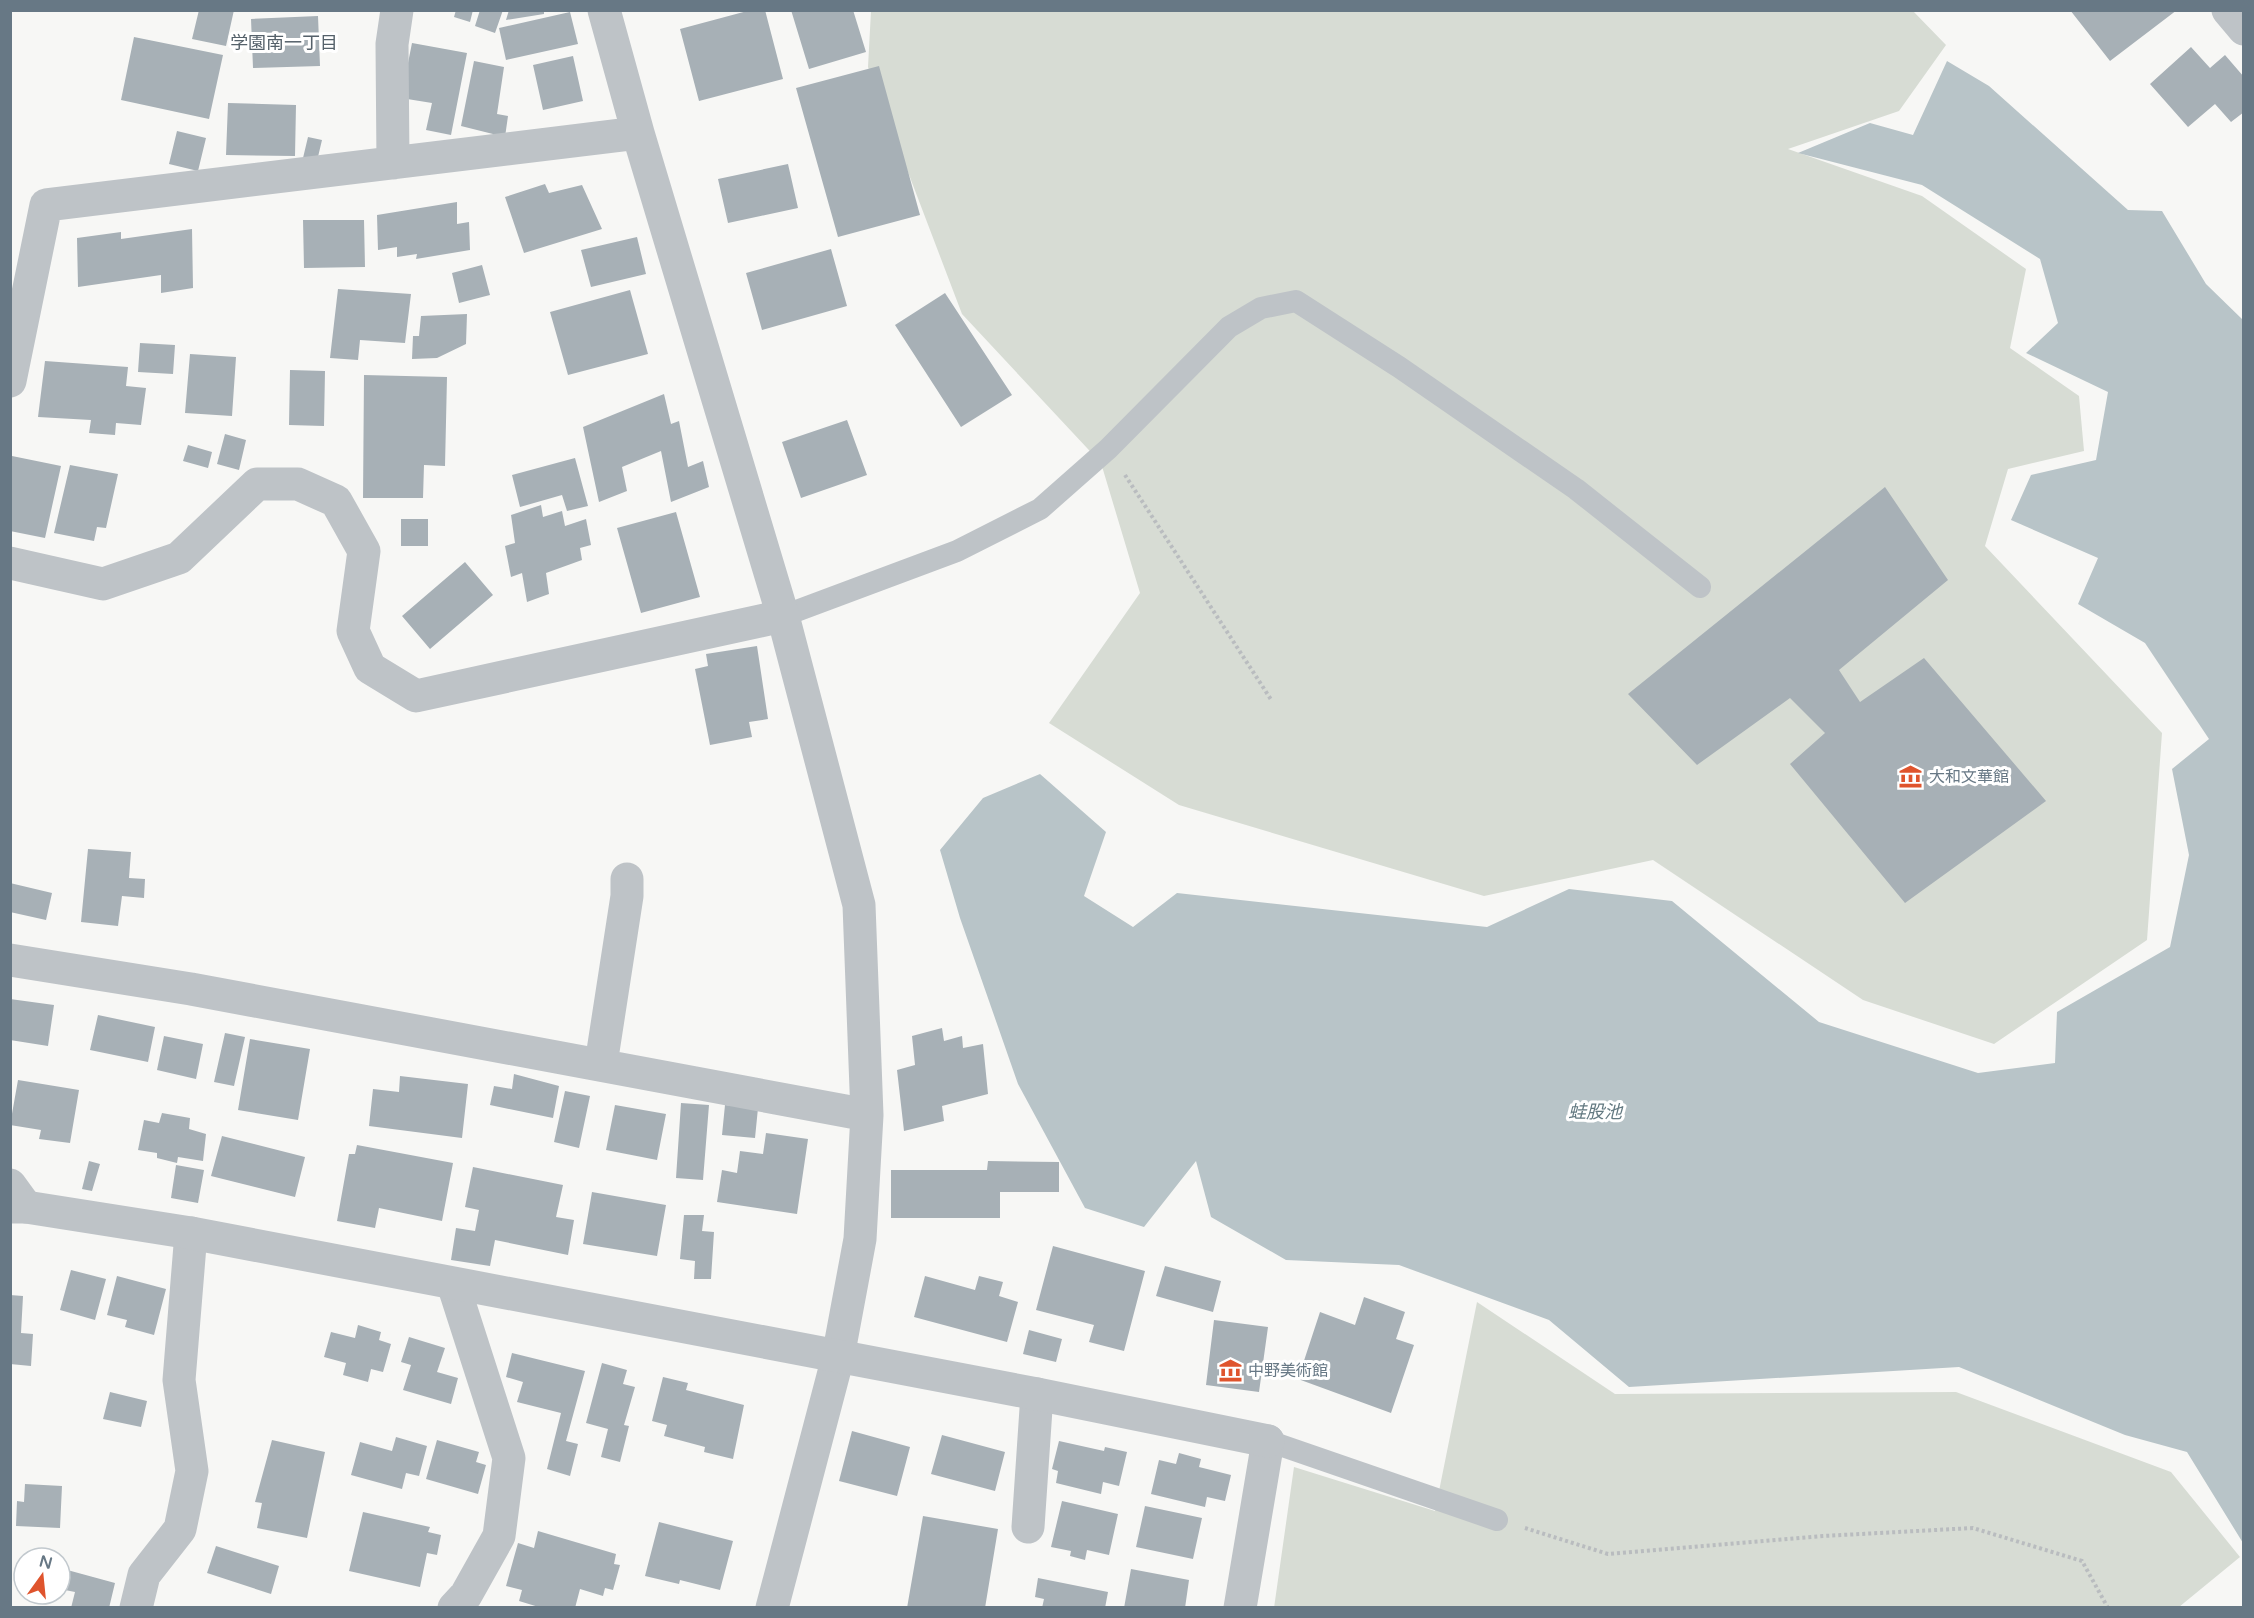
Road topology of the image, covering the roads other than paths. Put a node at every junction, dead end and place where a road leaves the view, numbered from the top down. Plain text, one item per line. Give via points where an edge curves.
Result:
1 (397, 10) edge
2 (604, 10) edge
3 (2228, 10) edge
4 (2244, 29) edge
5 (638, 133) junction
6 (393, 163) junction
7 (10, 381) edge
8 (10, 563) edge
9 (1700, 587) dead end
10 (783, 616) junction
11 (627, 879) dead end
12 (10, 960) edge
13 (601, 1064) junction
14 (867, 1115) junction
15 (16, 1200) edge
16 (191, 1233) junction
17 (453, 1284) junction
18 (838, 1357) junction
19 (1036, 1394) junction
20 (1268, 1442) junction
21 (1497, 1520) road end
22 (1028, 1527) dead end
23 (136, 1608) edge
24 (454, 1608) edge
25 (772, 1608) edge
26 (1240, 1608) edge

1 - 6 street via 392,44
2 - 5 street
3 - 4 street
5 - 6 street
5 - 10 street
6 - 7 street via 46,205
8 - 10 street via 103,584 179,558 257,484 298,484 336,501 364,551 353,631 370,668 416,696
9 - 10 lane via 1576,489 1400,367 1296,301 1261,308 1230,327 1108,449 1040,509 957,551
10 - 14 street via 860,905
11 - 13 street
12 - 13 street
13 - 14 street
14 - 18 street via 860,1239
15 - 16 street
16 - 17 street
16 - 23 street via 179,1380 192,1471 180,1529 144,1575
17 - 18 street
17 - 24 street via 509,1458 499,1536 466,1595
18 - 19 street
18 - 25 street
19 - 20 street
19 - 22 street
20 - 21 lane
20 - 26 street

